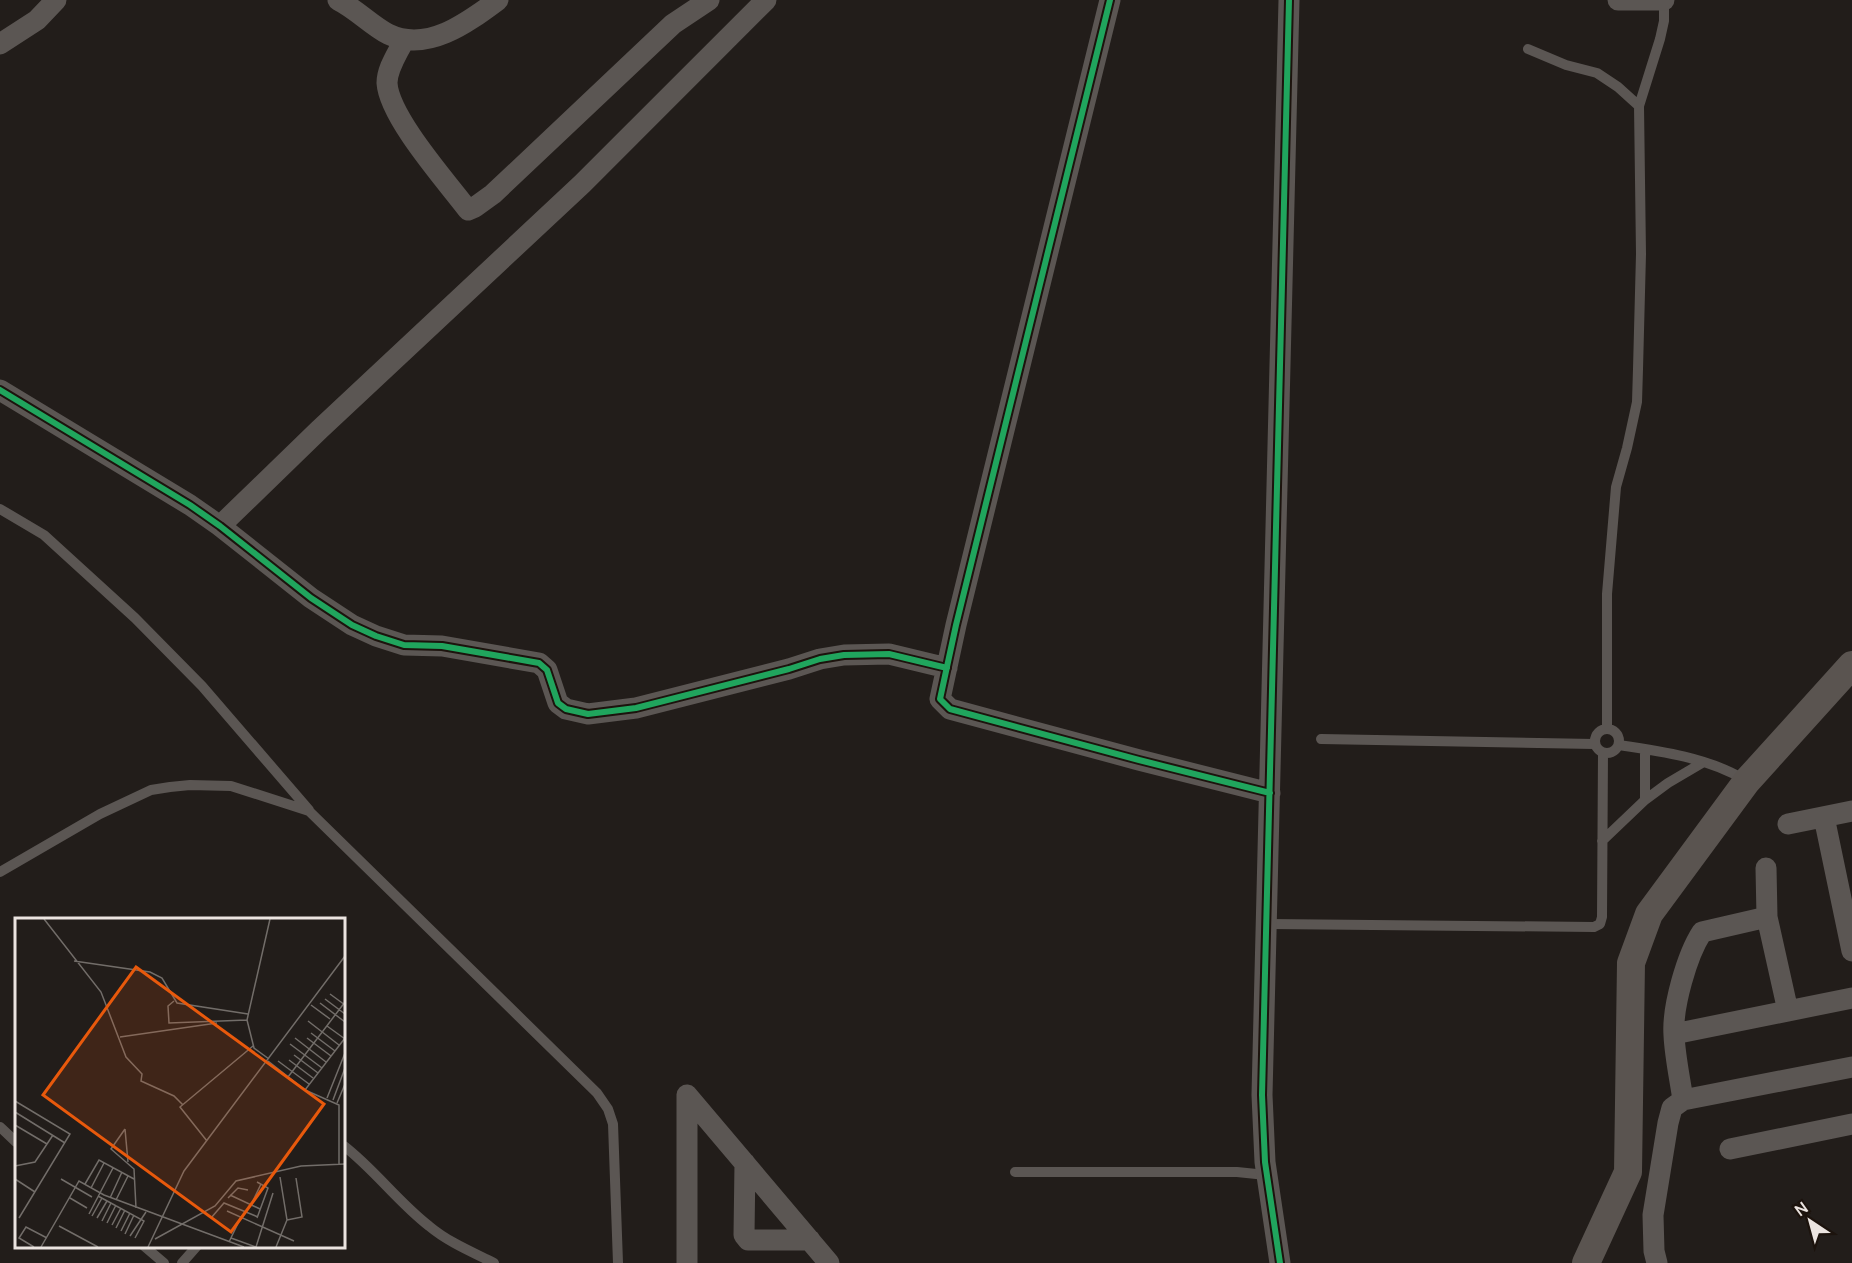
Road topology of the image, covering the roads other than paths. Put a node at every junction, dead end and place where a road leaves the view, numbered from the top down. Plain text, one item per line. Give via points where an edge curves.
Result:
1 (56, 0) edge
2 (338, 0) edge
3 (498, 0) edge
4 (709, 0) edge
5 (765, 0) edge
6 (1110, 0) edge
7 (1289, 0) edge
8 (1618, 0) edge
9 (1665, 0) edge
10 (405, 40) junction
11 (0, 44) edge
12 (1528, 49) dead end
13 (1639, 106) junction
14 (0, 390) edge
15 (0, 509) edge
16 (220, 526) junction
17 (1852, 665) edge
18 (947, 668) junction
19 (1607, 729) junction
20 (1321, 739) dead end
21 (1594, 744) junction
22 (1619, 745) junction
23 (1645, 749) junction
24 (1602, 753) junction
25 (1702, 763) junction
26 (1747, 781) junction
27 (1270, 793) junction
28 (1645, 801) junction
29 (309, 811) junction
30 (1852, 811) edge
31 (1824, 817) junction
32 (1788, 824) dead end
33 (1602, 841) junction
34 (1766, 868) dead end
35 (0, 872) edge
36 (1767, 917) junction
37 (1266, 924) junction
38 (1852, 951) edge
39 (1852, 998) edge
40 (1788, 1011) junction
41 (1674, 1034) junction
42 (1852, 1067) edge
43 (1683, 1100) junction
44 (0, 1127) edge
45 (1851, 1129) edge
46 (15, 1141) edge
47 (345, 1147) edge
48 (1730, 1149) dead end
49 (745, 1163) junction
50 (1016, 1172) dead end
51 (1266, 1175) junction
52 (810, 1240) junction
53 (146, 1248) edge
54 (195, 1248) edge
55 (164, 1263) edge
56 (183, 1263) edge
57 (494, 1263) edge
58 (618, 1263) edge
59 (687, 1263) edge
60 (829, 1263) edge
61 (1280, 1263) edge
62 (1586, 1263) edge
63 (1657, 1263) edge

1 - 11 street via 37,20
2 - 10 street via 387,33
3 - 10 street via 457,28 426,40
4 - 10 street via 673,24 493,194 468,210 391,101 387,81
5 - 16 street via 582,184
6 - 18 street
7 - 27 street
8 - 9 street
9 - 13 lane via 1660,39
12 - 13 lane via 1597,73
13 - 19 lane via 1637,402 1616,487 1608,594
14 - 16 street
15 - 29 lane via 44,535 135,618 201,686
16 - 18 street via 352,626 404,645 442,646 539,663 547,670 558,703 588,714 636,708 844,655 889,654
17 - 26 street
18 - 27 street via 940,699 950,709
19 - 21 lane via 1598,732
19 - 22 lane via 1616,733
20 - 21 lane
21 - 24 lane
22 - 23 lane
22 - 24 lane via 1609,754
23 - 25 lane
23 - 28 lane
24 - 33 lane
25 - 26 lane
25 - 28 lane
26 - 62 street via 1649,914 1631,963 1628,1172
27 - 37 street
28 - 33 lane
29 - 35 lane via 231,786 190,785 151,790
29 - 58 lane via 608,1109 614,1134
30 - 31 street
31 - 32 street
31 - 38 street
33 - 37 lane via 1602,917 1594,927
34 - 36 street
36 - 40 street
36 - 41 street via 1702,932 1692,946 1675,1008
37 - 51 street via 1262,1095
39 - 40 street
40 - 41 street
41 - 43 street
42 - 43 street
43 - 63 street via 1672,1108 1668,1122 1653,1215
44 - 46 lane
45 - 48 street
47 - 57 lane via 430,1227
49 - 52 street
49 - 52 street via 744,1235 748,1240
49 - 59 street via 687,1095
50 - 51 lane
51 - 61 street
52 - 60 street
53 - 55 lane
54 - 56 lane

